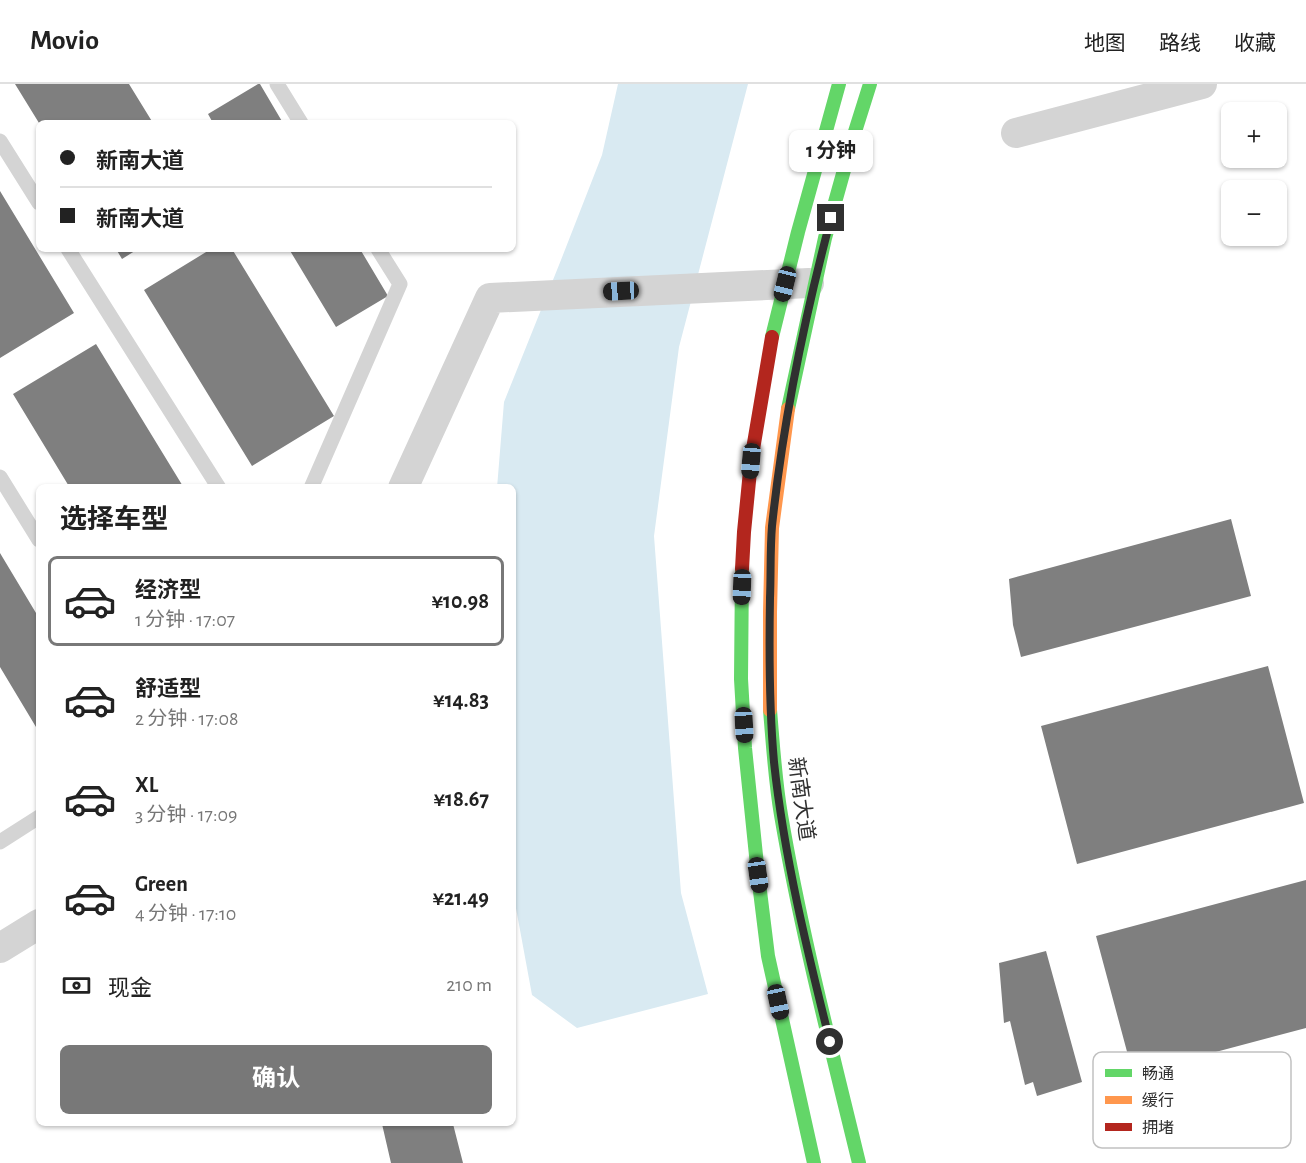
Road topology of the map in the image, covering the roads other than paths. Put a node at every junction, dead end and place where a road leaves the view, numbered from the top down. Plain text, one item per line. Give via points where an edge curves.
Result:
1 (278, 84) edge
2 (839, 84) edge
3 (870, 84) edge
4 (1202, 84) edge
5 (299, 120) edge
6 (1016, 133) dead end
7 (0, 141) edge
8 (36, 198) edge
9 (70, 252) edge
10 (380, 252) edge
11 (815, 283) junction
12 (785, 284) junction
13 (0, 477) edge
14 (216, 484) edge
15 (313, 484) edge
16 (406, 484) edge
17 (36, 535) edge
18 (36, 819) edge
19 (0, 842) edge
20 (36, 926) edge
21 (0, 948) edge
22 (814, 1163) edge
23 (859, 1163) edge

1 - 5 lane
2 - 12 main road
3 - 11 main road, 新南大道
4 - 6 street
7 - 8 lane
9 - 14 lane
10 - 15 lane via 400,285
11 - 12 street
11 - 23 main road, 新南大道 via 785,426 772,528 770,710 791,870
12 - 16 street via 490,298
12 - 22 main road via 751,461 744,532 741,679 768,956
13 - 17 lane
18 - 19 lane
20 - 21 street

